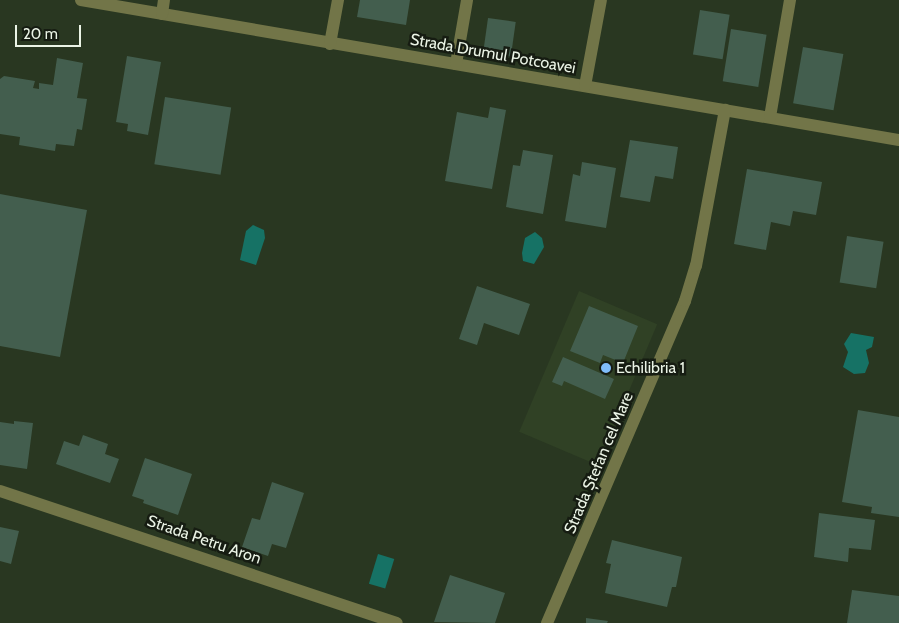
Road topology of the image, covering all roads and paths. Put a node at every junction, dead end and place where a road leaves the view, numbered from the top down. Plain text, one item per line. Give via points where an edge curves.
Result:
1 (81, 0) edge
2 (164, 0) edge
3 (338, 0) edge
4 (467, 0) edge
5 (601, 0) edge
6 (790, 0) edge
7 (102, 2) edge
8 (162, 14) junction
9 (330, 44) junction
10 (456, 64) junction
11 (585, 86) junction
12 (725, 110) junction
13 (770, 118) junction
14 (899, 140) edge
15 (0, 491) edge
16 (397, 623) edge
17 (547, 623) edge

1 - 7 street, Strada Drumul Potcoavei
2 - 8 street
3 - 9 street
4 - 10 street
5 - 11 street
6 - 13 street
7 - 8 street, Strada Drumul Potcoavei
8 - 9 street, Strada Drumul Potcoavei
9 - 10 street, Strada Drumul Potcoavei
10 - 11 street, Strada Drumul Potcoavei
11 - 12 street, Strada Drumul Potcoavei
12 - 13 street, Strada Drumul Potcoavei
12 - 17 street, Strada Ștefan cel Mare via 696,266 686,301
13 - 14 street, Strada Drumul Potcoavei
15 - 16 street, Strada Petru Aron

